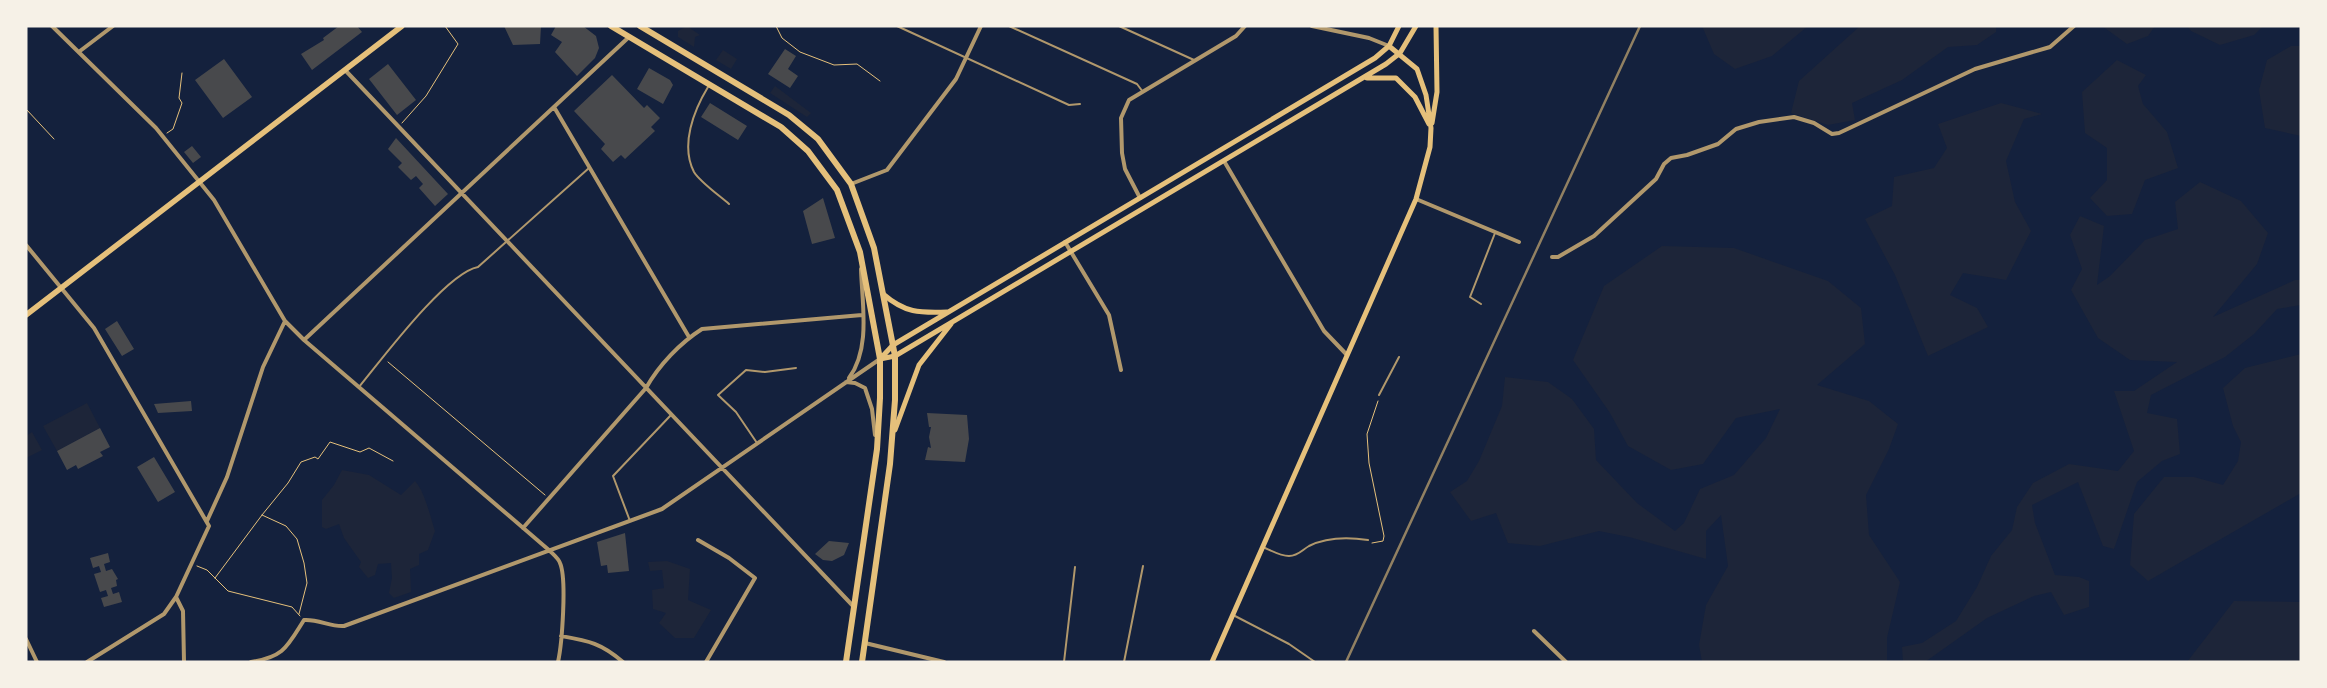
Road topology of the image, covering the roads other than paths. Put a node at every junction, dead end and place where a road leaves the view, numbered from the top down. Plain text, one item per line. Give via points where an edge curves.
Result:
1 (52, 26) edge
2 (113, 26) edge
3 (402, 26) edge
4 (611, 26) edge
5 (640, 26) edge
6 (897, 26) edge
7 (981, 26) edge
8 (1010, 26) edge
9 (1119, 26) edge
10 (1245, 26) edge
11 (1312, 26) edge
12 (1400, 26) edge
13 (1416, 26) edge
14 (1436, 26) edge
15 (2074, 26) edge
16 (629, 37) junction
17 (1389, 46) junction
18 (80, 51) junction
19 (1400, 53) junction
20 (966, 59) junction
21 (1195, 60) junction
22 (345, 70) junction
23 (1364, 78) junction
24 (709, 84) junction
25 (1143, 92) junction
26 (1080, 104) dead end
27 (554, 107) junction
28 (1431, 128) junction
29 (1224, 161) junction
30 (590, 168) junction
31 (198, 183) junction
32 (851, 184) junction
33 (462, 193) junction
34 (1140, 198) junction
35 (1416, 199) junction
36 (729, 204) dead end
37 (1495, 232) junction
38 (508, 242) junction
39 (1065, 242) junction
40 (1519, 242) dead end
41 (26, 245) edge
42 (860, 252) junction
43 (1071, 252) junction
44 (1552, 257) dead end
45 (62, 288) junction
46 (883, 294) junction
47 (1481, 304) dead end
48 (948, 312) junction
49 (862, 315) junction
50 (26, 316) edge
51 (285, 320) junction
52 (953, 322) junction
53 (690, 337) junction
54 (304, 340) junction
55 (893, 345) junction
56 (1347, 355) junction
57 (895, 356) junction
58 (1400, 357) dead end
59 (880, 359) junction
60 (796, 368) dead end
61 (1121, 370) dead end
62 (846, 382) junction
63 (359, 387) junction
64 (646, 388) junction
65 (1379, 395) road end
66 (671, 415) junction
67 (893, 435) junction
68 (757, 443) junction
69 (877, 449) junction
70 (722, 468) junction
71 (207, 521) junction
72 (630, 522) junction
73 (523, 528) junction
74 (698, 540) dead end
75 (1368, 540) road end
76 (1263, 547) junction
77 (550, 551) junction
78 (1143, 566) dead end
79 (1075, 567) dead end
80 (176, 597) junction
81 (855, 609) junction
82 (1233, 614) junction
83 (1534, 631) dead end
84 (561, 636) junction
85 (26, 639) edge
86 (864, 642) junction
87 (36, 662) edge
88 (87, 662) edge
89 (184, 662) edge
90 (251, 662) edge
91 (558, 662) edge
92 (623, 662) edge
93 (706, 662) edge
94 (846, 662) edge
95 (862, 662) edge
96 (944, 662) edge
97 (1064, 662) edge
98 (1124, 662) edge
99 (1212, 662) edge
100 (1315, 662) edge
101 (1566, 662) edge

1 - 18 street
2 - 18 street
3 - 22 main road
4 - 16 highway
5 - 32 highway via 789,115 818,139
6 - 20 lane
7 - 20 street
8 - 25 lane via 1138,84
9 - 21 lane
10 - 21 street via 1236,36
11 - 17 street via 1369,38
12 - 17 main road
13 - 19 main road
14 - 28 main road via 1438,92
15 - 44 street via 2050,47 1975,70 1839,134 1794,117 1736,129 1718,144 1687,156 1671,158 1656,179 1594,236 1558,257
16 - 24 highway
16 - 27 street
17 - 19 main road
17 - 34 main road via 1375,58
18 - 31 street via 163,137
19 - 23 main road
19 - 28 main road via 1417,69 1426,96
20 - 26 lane via 1069,105
20 - 32 street via 956,79 887,170
21 - 25 street
22 - 31 main road
22 - 33 street
23 - 28 main road via 1396,78 1415,97
23 - 29 main road
24 - 36 lane via 693,119 689,154 694,173
24 - 42 highway via 781,127 808,151 837,190
25 - 34 street via 1129,100 1121,118 1125,169
27 - 30 street
27 - 33 street
28 - 35 main road via 1430,147
29 - 43 main road
29 - 56 street via 1324,331
30 - 38 lane
30 - 53 street
31 - 45 main road
31 - 51 street via 214,200
32 - 46 highway via 874,248
33 - 38 street
33 - 54 street
34 - 39 main road
35 - 37 street
35 - 56 main road
37 - 40 street
37 - 47 lane via 1470,297
38 - 63 lane via 478,267 468,269 430,303
38 - 64 street
39 - 43 street
39 - 48 main road
41 - 45 street
42 - 49 street
42 - 59 highway
43 - 52 main road
43 - 61 street via 1109,315
45 - 50 main road
45 - 71 street via 94,328
46 - 48 main road via 896,305 909,310
46 - 55 highway
48 - 55 main road
49 - 53 street via 702,328
49 - 62 street via 863,341 858,366
51 - 54 street
51 - 71 street via 263,367 227,478
52 - 57 main road
52 - 67 main road via 919,365
53 - 64 street via 654,374
54 - 63 street
55 - 57 highway
55 - 59 main road
56 - 76 main road
57 - 59 main road
57 - 67 highway
58 - 65 lane
59 - 62 street
59 - 69 highway
60 - 68 lane via 765,372 746,370 718,395 736,412
62 - 68 street
62 - 69 street via 865,388 872,409
63 - 73 street
64 - 66 street
64 - 73 street
66 - 70 street
66 - 72 lane via 613,476
67 - 86 highway
68 - 70 street
69 - 81 highway
70 - 72 street via 662,509
70 - 81 street
71 - 80 street via 210,526
72 - 77 street
73 - 77 street
74 - 93 street via 755,578
75 - 76 lane via 1322,541 1296,555 1287,556
76 - 82 main road
77 - 84 street via 560,562
77 - 90 street via 344,626 304,620 288,645 275,657
78 - 98 lane
79 - 97 lane
80 - 88 street via 164,614
80 - 89 street via 183,611
81 - 94 highway
82 - 99 main road
82 - 100 lane
83 - 101 street
84 - 91 street
84 - 92 street via 595,642
85 - 87 street
86 - 95 highway
86 - 96 street

